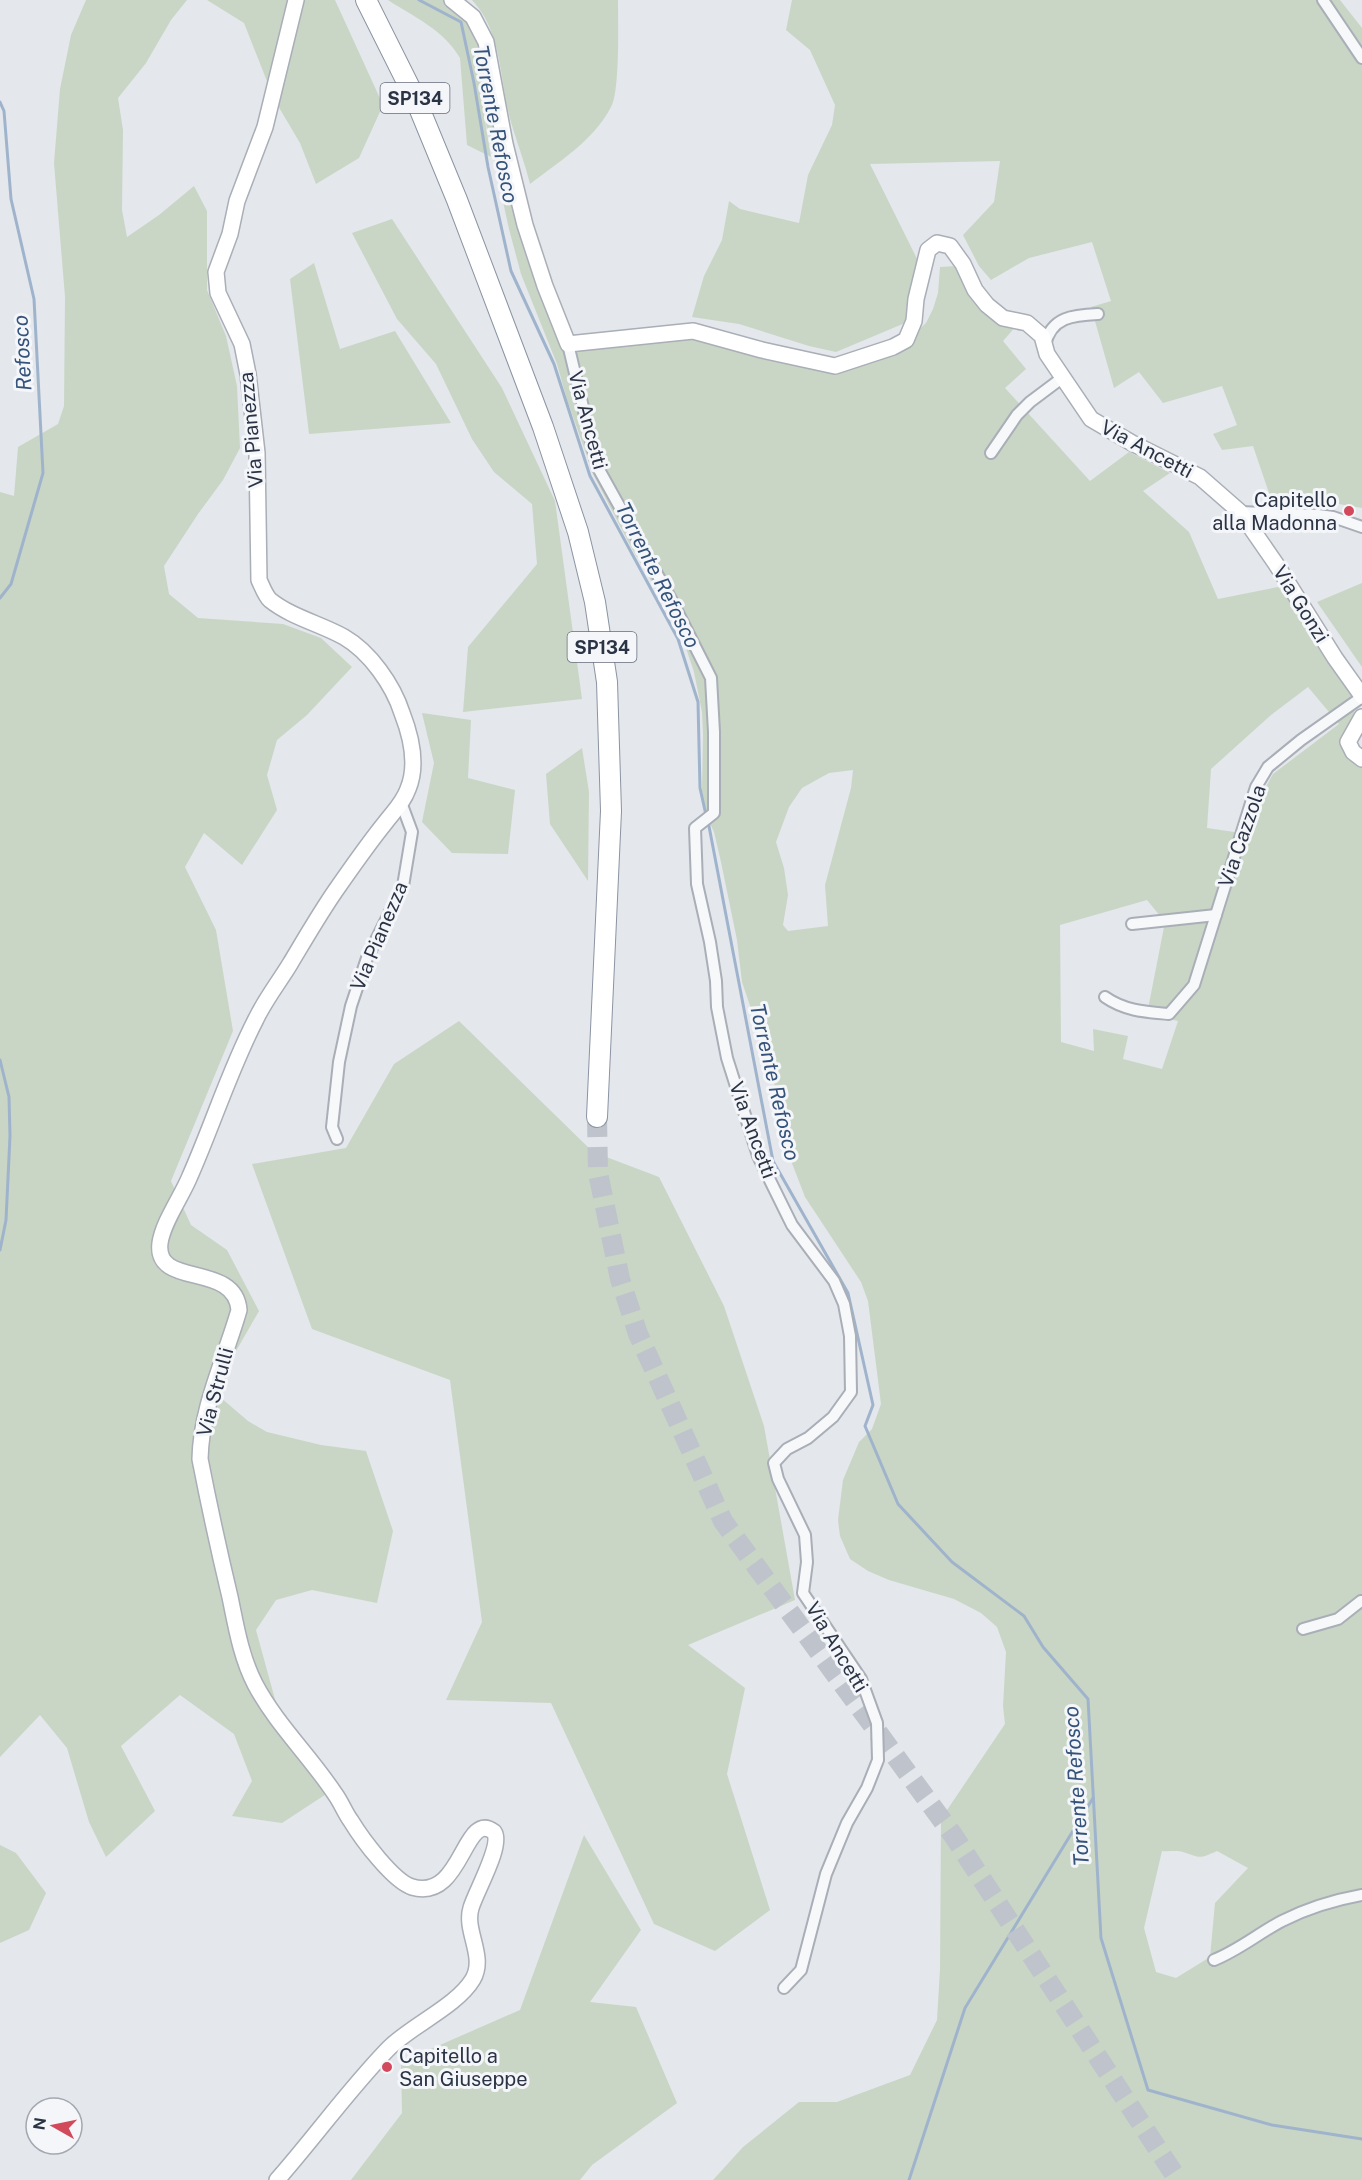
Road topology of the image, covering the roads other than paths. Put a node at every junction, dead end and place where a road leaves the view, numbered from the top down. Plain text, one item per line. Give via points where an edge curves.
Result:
1 (296, 0) edge
2 (366, 0) edge
3 (452, 0) edge
4 (1323, 0) edge
5 (1362, 58) edge
6 (1098, 314) dead end
7 (568, 344) junction
8 (1045, 346) junction
9 (1062, 378) junction
10 (991, 453) dead end
11 (1240, 512) junction
12 (1362, 527) edge
13 (1362, 697) edge
14 (1362, 717) edge
15 (1362, 759) edge
16 (402, 805) junction
17 (335, 891) joint
18 (1216, 915) junction
19 (1132, 924) dead end
20 (1105, 997) dead end
21 (597, 1117) tunnel mouth
22 (337, 1138) dead end
23 (1362, 1596) edge
24 (1362, 1601) edge
25 (1304, 1629) dead end
26 (1362, 1895) edge
27 (1214, 1960) dead end
28 (784, 1988) dead end
29 (277, 2180) edge

1 - 16 street, Via Pianezza via 265,127 216,272 218,293 242,344 248,375 257,453 259,580 268,599 346,638 372,661 390,688 402,712 414,765
2 - 21 highway, SP134 via 415,98 457,200 543,427 578,532 595,602 606,670 611,811
3 - 7 street, Via Ancetti via 473,17 486,42 525,225
4 - 5 street
6 - 8 street via 1078,314 1054,324
7 - 8 street, Via Ancetti via 693,331 835,366 906,340 915,321 928,250 937,243 950,246 987,305 1003,318 1027,323 1042,336
7 - 28 street, Via Ancetti via 597,466 711,678 714,813 695,828 697,884 716,981 717,1007 758,1156 792,1225 834,1281 844,1304 850,1336 851,1392 833,1417 787,1449 774,1463 805,1535 803,1593 861,1679 877,1723 878,1761 826,1874 801,1970
8 - 9 street, Via Ancetti
9 - 10 street via 1017,415
9 - 11 street, Via Ancetti via 1091,419 1200,477
11 - 12 street via 1326,516
11 - 13 street, Via Gonzi
13 - 18 street, Via Cazzola via 1268,767 1256,787
14 - 15 street via 1348,742
16 - 17 street, Via Pianezza
16 - 22 street, Via Pianezza via 412,832 403,886 367,958 351,1006 339,1062 332,1127
17 - 29 street, Via Strulli via 256,1017 191,1175 162,1234 160,1251 175,1269 223,1283 238,1300 239,1310 201,1438 200,1459 247,1667 266,1703 351,1821 402,1882 418,1888 443,1881 476,1830 490,1828 497,1842 469,1917 478,1961 473,1979 451,2001 389,2048
18 - 19 street
18 - 20 street, Via Cazzola via 1194,985 1169,1014 1143,1012 1117,1005
23 - 24 street
24 - 25 street via 1338,1619
26 - 27 street via 1328,1902 1281,1921

